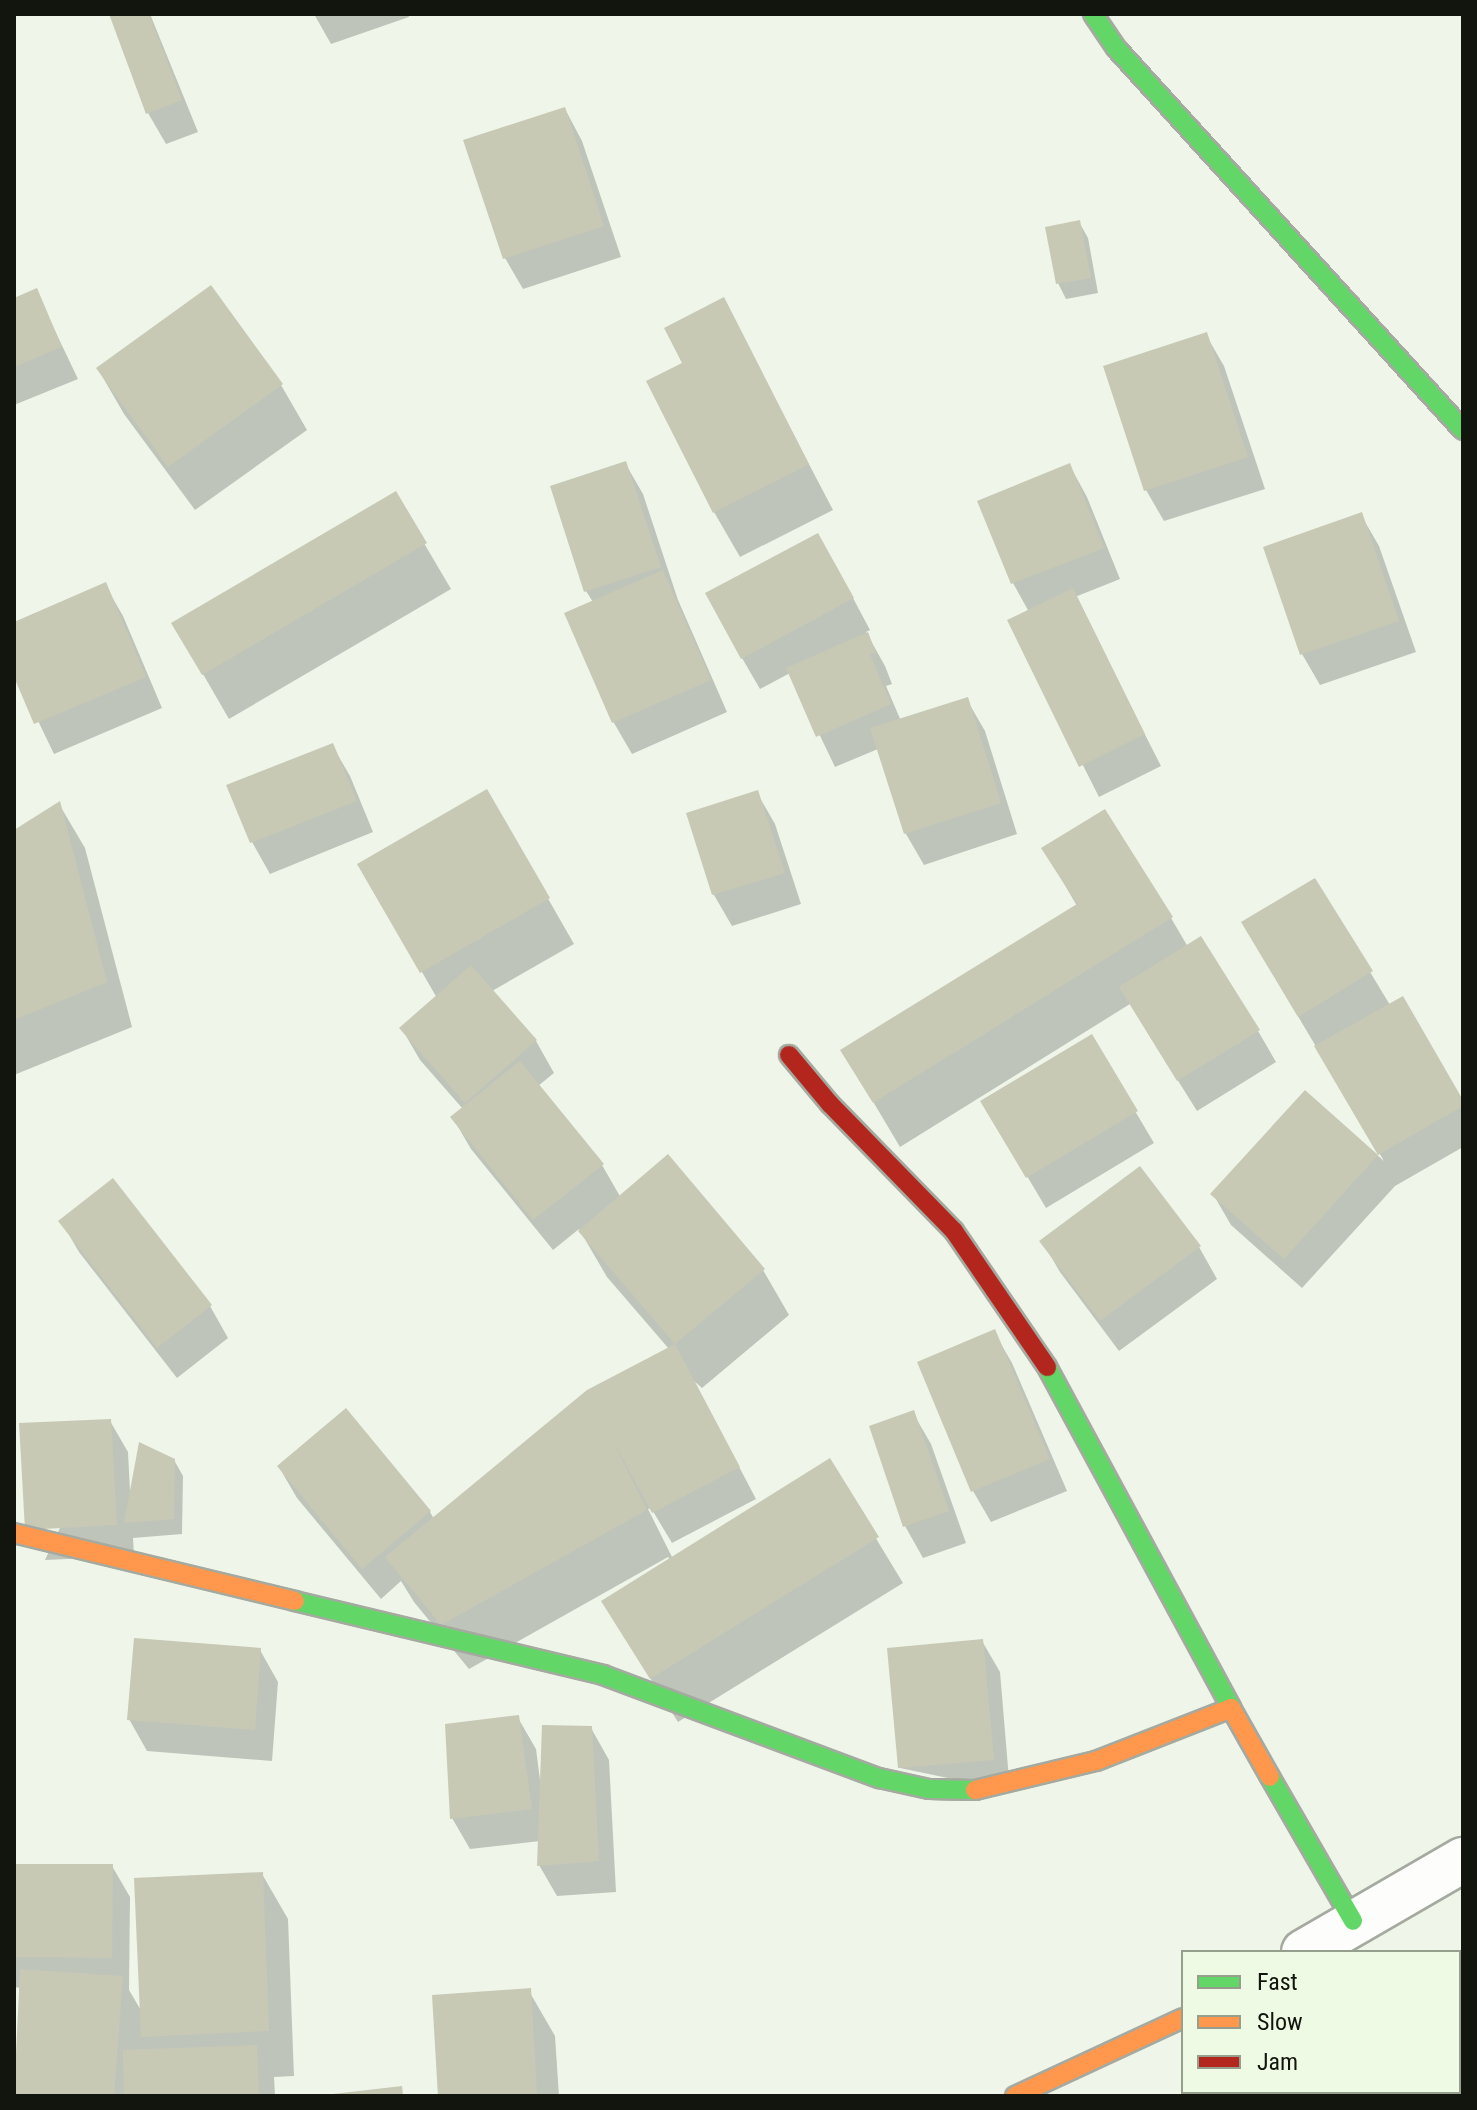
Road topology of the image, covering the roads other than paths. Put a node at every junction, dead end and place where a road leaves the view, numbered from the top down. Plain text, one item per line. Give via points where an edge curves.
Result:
1 (1093, 14) edge
2 (1463, 430) edge
3 (789, 1055) dead end
4 (14, 1533) edge
5 (1231, 1708) junction
6 (1463, 1860) edge
7 (1353, 1921) junction
8 (1307, 1950) edge
9 (1181, 2019) edge
10 (1015, 2096) edge

1 - 2 street via 1116,48
3 - 5 street via 954,1231 1045,1364
4 - 5 street via 603,1675 879,1778 929,1789 965,1792 1096,1761
5 - 7 street
6 - 7 street
7 - 8 street
9 - 10 street

